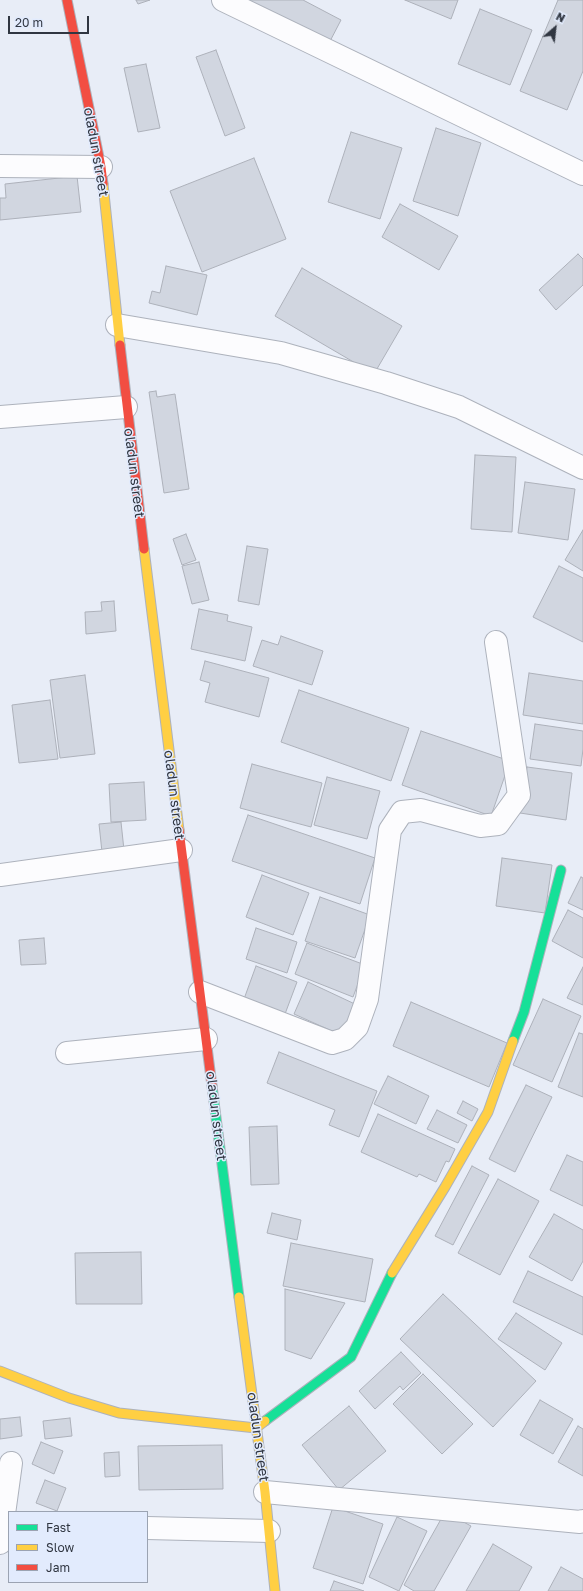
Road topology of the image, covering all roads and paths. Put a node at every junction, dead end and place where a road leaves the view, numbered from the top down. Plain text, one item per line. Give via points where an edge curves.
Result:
1 (67, 0) edge
2 (223, 0) edge
3 (0, 166) edge
4 (101, 167) junction
5 (583, 174) edge
6 (117, 325) junction
7 (126, 407) junction
8 (0, 417) edge
9 (583, 468) edge
10 (496, 642) dead end
11 (181, 850) junction
12 (561, 870) dead end
13 (0, 875) edge
14 (200, 992) junction
15 (206, 1039) junction
16 (67, 1053) dead end
17 (0, 1371) edge
18 (256, 1428) junction
19 (11, 1463) dead end
20 (266, 1492) junction
21 (583, 1520) edge
22 (148, 1528) edge
23 (4, 1531) edge
24 (269, 1531) junction
25 (275, 1591) edge

1 - 4 street, oladun street
2 - 5 street
3 - 4 street
4 - 6 street, oladun street
6 - 7 street, oladun street
6 - 9 street via 281,353 386,383 459,407
7 - 8 street
7 - 11 street, oladun street
10 - 14 street via 519,795 498,824 480,826 421,810 402,812 390,830 367,999 357,1027 345,1038 332,1043
11 - 13 street
11 - 14 street, oladun street
12 - 18 street via 524,1012 488,1112 394,1268 351,1357
14 - 15 street, oladun street
15 - 16 street
15 - 18 street, oladun street
17 - 18 street via 69,1398 119,1412
18 - 20 street, oladun street
19 - 23 street
20 - 21 street via 580,1522
20 - 24 street, oladun street
22 - 24 street
24 - 25 street, oladun street

